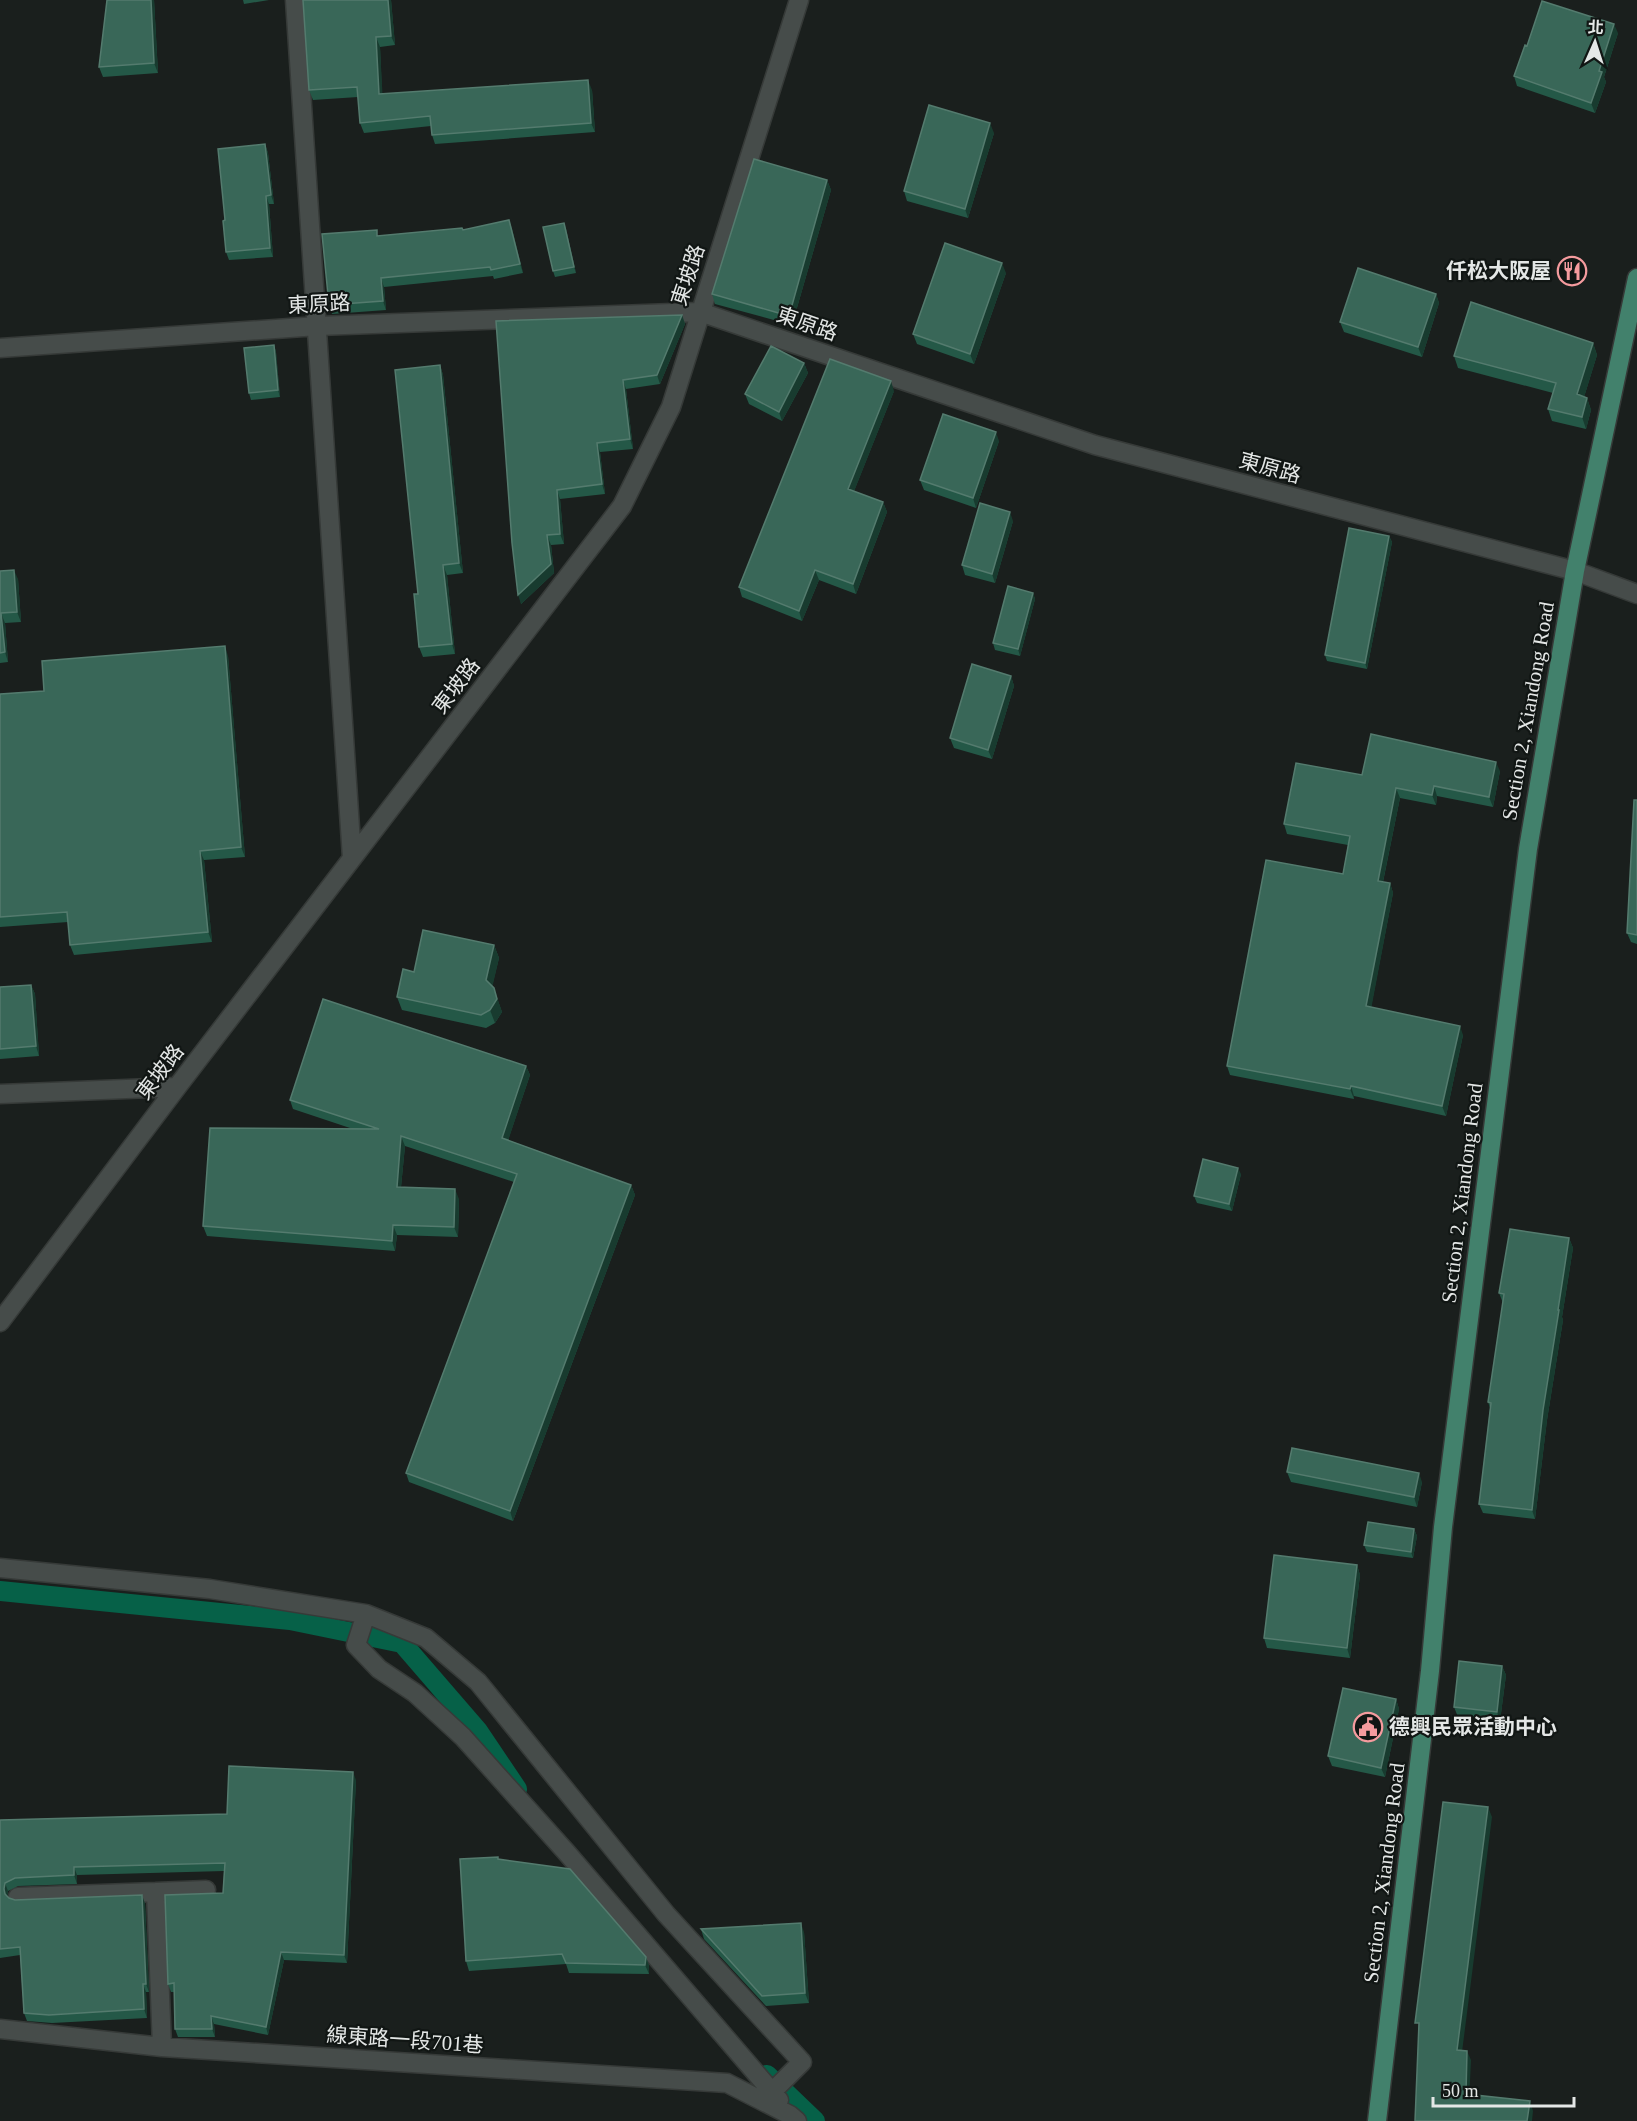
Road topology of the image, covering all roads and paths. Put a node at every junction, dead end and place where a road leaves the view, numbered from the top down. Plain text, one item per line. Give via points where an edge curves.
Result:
1 (295, 0) edge
2 (799, 0) edge
3 (1637, 278) edge
4 (700, 312) junction
5 (318, 326) junction
6 (0, 348) edge
7 (1575, 571) junction
8 (1637, 594) edge
9 (352, 858) junction
10 (177, 1087) junction
11 (0, 1094) edge
12 (0, 1322) edge
13 (0, 1568) edge
14 (366, 1614) junction
15 (206, 1890) dead end
16 (156, 1892) junction
17 (18, 1896) dead end
18 (0, 2029) edge
19 (162, 2047) junction
20 (773, 2091) junction
21 (794, 2118) edge
22 (1377, 2121) edge

1 - 5 street
2 - 4 street, 東坡路
3 - 7 main road, Section 2, Xiandong Road
4 - 5 street, 東原路
4 - 7 street, 東原路 via 1095,445
4 - 9 street, 東坡路 via 671,407 622,506
5 - 6 street, 東原路
5 - 9 street
7 - 8 street, 東原路
7 - 22 main road, Section 2, Xiandong Road via 1528,849 1445,1515
9 - 10 street, 東坡路
10 - 11 street
10 - 12 street, 東坡路
13 - 14 street via 210,1589
14 - 20 street via 356,1645 379,1669 415,1693 463,1737
14 - 20 street via 426,1638 478,1682 666,1914 802,2062
15 - 16 street
16 - 17 street
16 - 19 street
18 - 19 street, 線東路一段701巷
19 - 21 street, 線東路一段701巷 via 728,2083
20 - 21 street

